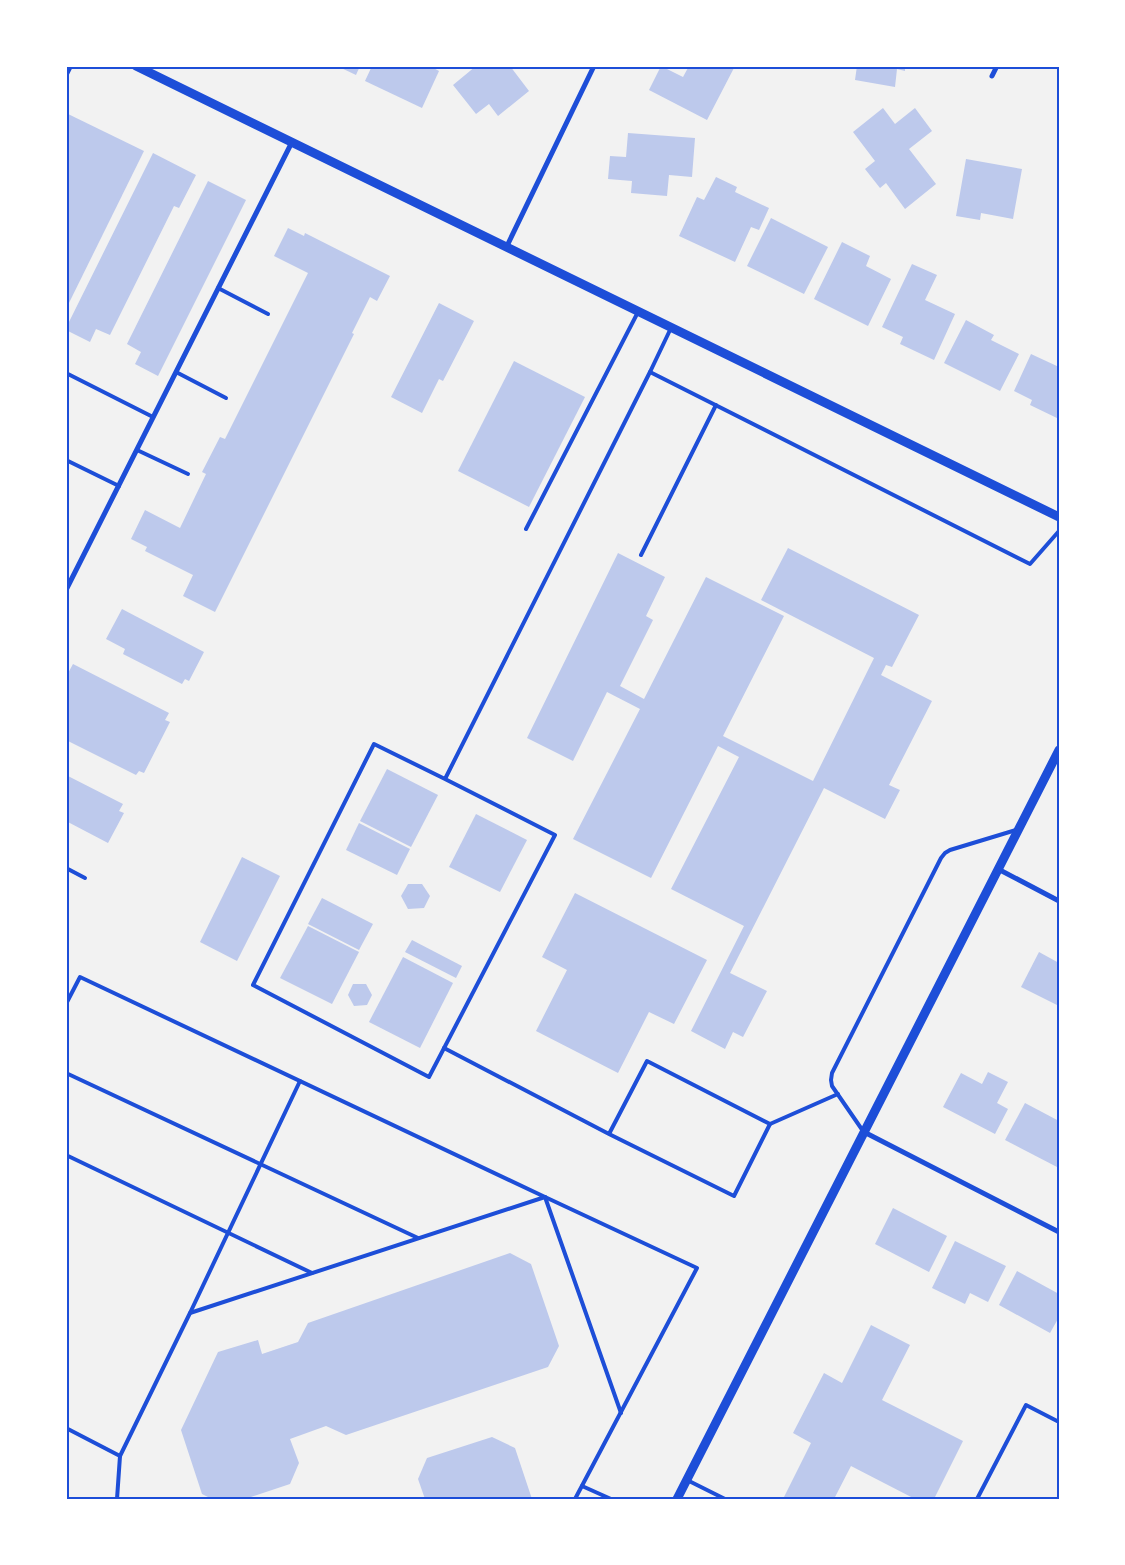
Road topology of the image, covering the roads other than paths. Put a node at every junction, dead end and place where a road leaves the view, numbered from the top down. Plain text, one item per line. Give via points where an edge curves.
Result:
1 (71, 66) edge
2 (136, 66) edge
3 (594, 66) edge
4 (998, 66) edge
5 (66, 76) edge
6 (992, 76) dead end
7 (292, 142) junction
8 (506, 248) junction
9 (218, 288) junction
10 (638, 312) junction
11 (268, 314) dead end
12 (671, 328) junction
13 (176, 372) junction
14 (650, 372) junction
15 (66, 373) edge
16 (226, 398) dead end
17 (716, 404) junction
18 (154, 417) junction
19 (137, 450) junction
20 (66, 460) edge
21 (188, 474) dead end
22 (119, 486) junction
23 (1059, 517) edge
24 (526, 529) dead end
25 (1059, 531) edge
26 (641, 555) dead end
27 (66, 590) edge
28 (1059, 750) edge
29 (445, 779) junction
30 (1018, 829) junction
31 (66, 868) edge
32 (998, 869) junction
33 (85, 878) dead end
34 (1059, 900) edge
35 (66, 1004) edge
36 (444, 1048) junction
37 (66, 1073) edge
38 (300, 1081) junction
39 (838, 1094) junction
40 (770, 1124) junction
41 (864, 1132) junction
42 (609, 1134) junction
43 (66, 1155) edge
44 (260, 1164) junction
45 (545, 1197) junction
46 (227, 1232) junction
47 (1059, 1232) edge
48 (418, 1238) junction
49 (312, 1273) junction
50 (190, 1313) junction
51 (621, 1413) junction
52 (1059, 1422) edge
53 (66, 1428) edge
54 (120, 1456) junction
55 (686, 1480) junction
56 (582, 1486) junction
57 (117, 1499) edge
58 (575, 1499) edge
59 (611, 1499) edge
60 (677, 1499) edge
61 (726, 1499) edge
62 (978, 1499) edge

1 - 5 lane
2 - 7 street
3 - 8 street
4 - 6 street
7 - 8 street
7 - 9 street
8 - 10 street
9 - 11 lane
9 - 13 street
10 - 12 street
10 - 24 lane
12 - 14 lane
12 - 23 street
13 - 16 lane
13 - 18 street
14 - 17 lane
14 - 29 lane
15 - 18 lane
17 - 25 lane via 1030,564
17 - 26 lane
18 - 19 street
19 - 21 lane
19 - 22 street
20 - 22 lane
22 - 27 street
28 - 30 street
29 - 36 lane via 555,835
29 - 36 lane via 374,744 253,984 429,1077
30 - 32 street
30 - 39 lane via 950,850 941,858 832,1073 832,1086
31 - 33 lane
32 - 34 street
32 - 41 street
35 - 38 lane via 80,978
36 - 42 lane
37 - 44 lane
38 - 44 lane
38 - 45 lane
39 - 40 lane
39 - 41 lane
40 - 42 lane via 734,1196
40 - 42 lane via 647,1061
41 - 47 street
41 - 55 street
43 - 46 lane
44 - 46 lane
44 - 48 lane
45 - 48 lane
45 - 51 lane
45 - 51 lane via 698,1268
46 - 49 lane
46 - 50 lane
48 - 49 lane
49 - 50 lane
50 - 54 lane
51 - 56 lane
52 - 62 lane via 1026,1405
53 - 54 lane
54 - 57 lane
55 - 60 street
55 - 61 lane
56 - 58 lane
56 - 59 lane

